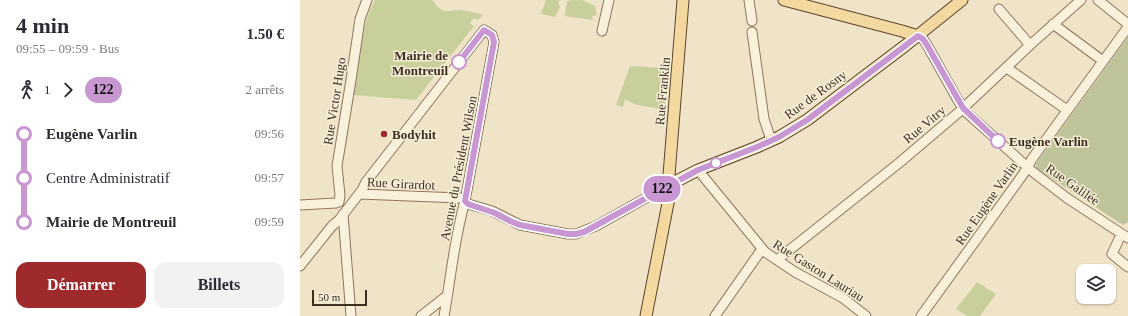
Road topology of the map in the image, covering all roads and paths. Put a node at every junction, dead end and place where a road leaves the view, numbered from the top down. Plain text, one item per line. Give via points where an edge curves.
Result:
1 (367, 0) edge
2 (609, 0) edge
3 (683, 0) edge
4 (749, 0) edge
5 (784, 0) edge
6 (1081, 0) edge
7 (1098, 0) edge
8 (956, 2) edge
9 (1000, 9) dead end
10 (752, 21) dead end
11 (1054, 24) junction
12 (1128, 25) edge
13 (602, 31) dead end
14 (752, 32) dead end
15 (918, 36) junction
16 (1030, 45) junction
17 (1103, 61) junction
18 (1006, 68) junction
19 (963, 108) junction
20 (1067, 110) junction
21 (771, 140) junction
22 (1028, 167) junction
23 (698, 170) junction
24 (365, 184) junction
25 (670, 185) junction
26 (359, 194) junction
27 (465, 201) junction
28 (300, 205) edge
29 (342, 207) junction
30 (1124, 238) edge
31 (762, 249) junction
32 (777, 260) junction
33 (300, 266) edge
34 (1128, 267) edge
35 (447, 297) junction
36 (351, 315) edge
37 (421, 316) edge
38 (444, 316) edge
39 (646, 316) edge
40 (715, 316) edge
41 (866, 316) edge
42 (922, 316) edge

1 - 29 street, Rue Victor Hugo via 360,19 337,166
2 - 13 street
3 - 25 main road, Rue Franklin
4 - 10 street
5 - 15 main road
6 - 11 street, Rue Vitry
7 - 12 street
8 - 15 main road, Rue de Rosny
9 - 16 street
11 - 16 street, Rue Vitry
11 - 17 street
12 - 17 street, Rue Eugène Varlin
14 - 21 street via 764,119
15 - 19 street, Rue Galilée via 927,45
15 - 21 main road, Rue de Rosny via 807,120
16 - 18 street, Rue Vitry
17 - 20 street, Rue Eugène Varlin
18 - 19 street, Rue Vitry
18 - 20 street
19 - 22 street, Rue Galilée
19 - 32 street, Rue Vitry
20 - 22 street, Rue Eugène Varlin
21 - 23 main road, Rue de Rosny
22 - 30 street, Rue Galilée
22 - 42 street, Rue Eugène Varlin
23 - 25 main road, Rue de Rosny
23 - 31 street, Rue Gaston Lauriau
24 - 26 street
24 - 27 street, Avenue du Président Wilson via 484,30 492,35 494,42
24 - 29 street
25 - 27 street, Rue Girardot via 596,226 576,234 520,225
25 - 39 main road, Rue Franklin
26 - 27 street, Rue Girardot via 460,198
26 - 29 street
27 - 35 street, Avenue du Président Wilson
28 - 29 street via 336,203
29 - 33 street via 339,220
29 - 36 street, Rue Victor Hugo
30 - 34 street via 1112,254
31 - 32 street, Rue Gaston Lauriau
31 - 40 street
32 - 41 street, Rue Gaston Lauriau via 843,298
35 - 37 street
35 - 38 street, Avenue du Président Wilson

